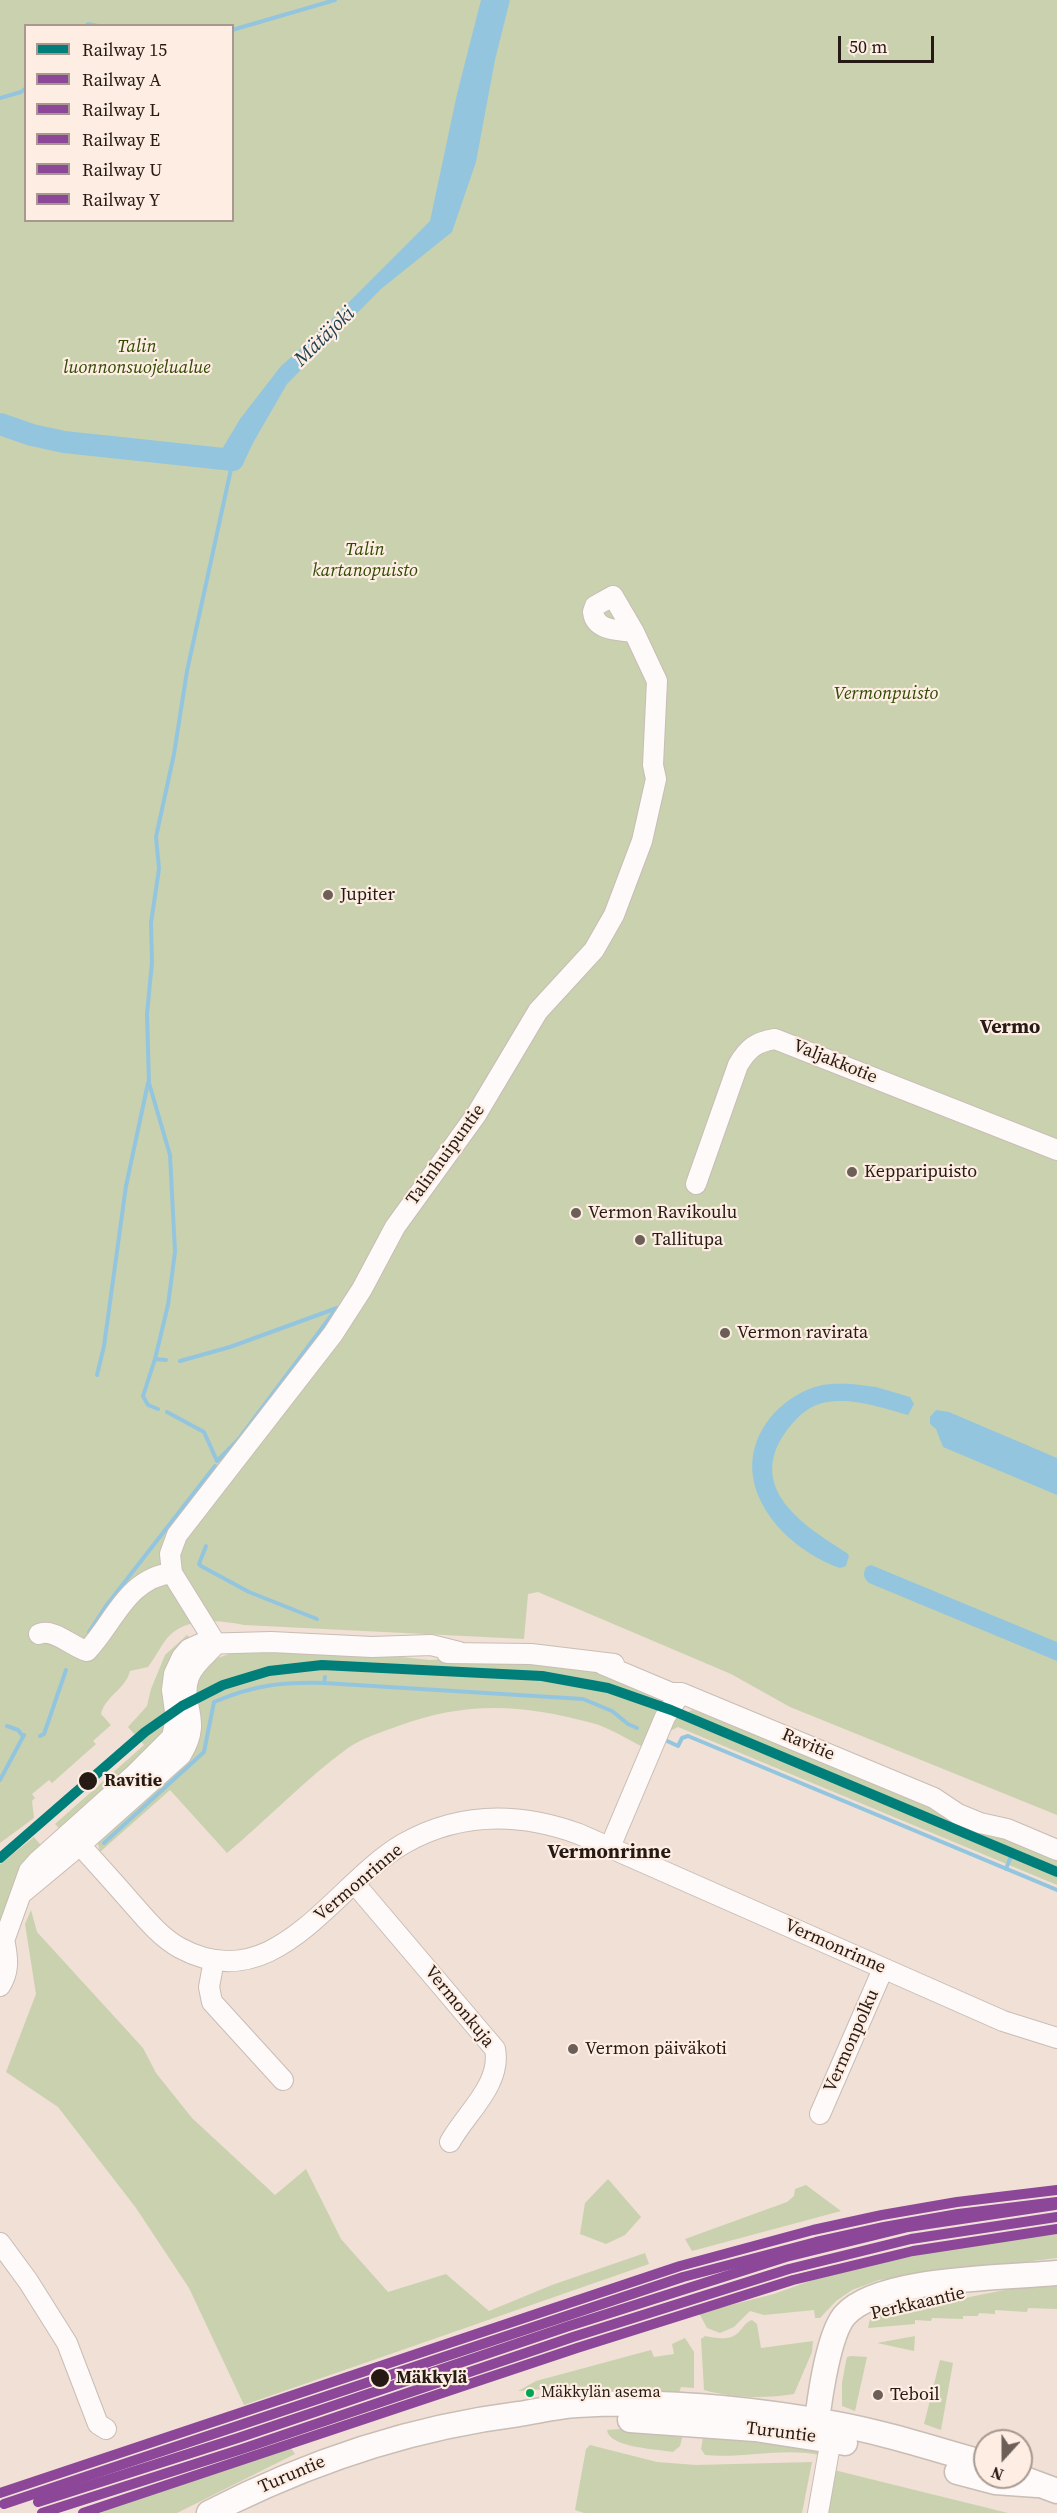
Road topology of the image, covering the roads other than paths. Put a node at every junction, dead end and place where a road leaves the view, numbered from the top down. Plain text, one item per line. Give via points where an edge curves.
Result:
1 (634, 632) dead end
2 (1057, 1150) edge
3 (696, 1184) dead end
4 (172, 1573) junction
5 (39, 1634) dead end
6 (216, 1644) junction
7 (681, 1693) junction
8 (75, 1839) junction
9 (610, 1847) junction
10 (1057, 1850) edge
11 (355, 1884) junction
12 (2, 1948) edge
13 (214, 1960) junction
14 (883, 1969) junction
15 (0, 1986) edge
16 (1057, 2038) edge
17 (283, 2080) dead end
18 (820, 2114) dead end
19 (450, 2142) dead end
20 (0, 2244) edge
21 (1057, 2273) edge
22 (827, 2428) junction
23 (106, 2429) dead end
24 (973, 2460) edge
25 (1038, 2484) edge
26 (208, 2513) edge
27 (818, 2513) edge

1 - 4 street, Talinhuipuntie via 657,681 653,765 656,779 642,841 609,925 594,950 538,1011 476,1115 395,1227 333,1334 177,1535 170,1554
2 - 3 street, Valjakkotie via 775,1039 758,1042 738,1065
4 - 5 street via 152,1577 134,1589 87,1651 51,1633
4 - 6 street
6 - 7 street, Ravitie via 261,1642 372,1647 414,1654 554,1656 602,1664 671,1693
6 - 8 street, Ravitie via 189,1649 178,1665 172,1690 175,1728 164,1747
7 - 9 street via 666,1717
7 - 10 street, Ravitie via 934,1798 957,1814
8 - 12 street, Ravitie via 30,1871
8 - 13 street, Vermonrinne via 170,1941
9 - 11 street, Vermonrinne via 542,1822 508,1817 472,1819 401,1845
9 - 14 street, Vermonrinne
11 - 13 street, Vermonrinne via 274,1950 251,1958
11 - 19 street, Vermonkuja via 495,2049 494,2075
12 - 15 street, Ravitie via 8,1961
13 - 17 street via 209,1987 212,2002
14 - 16 street, Vermonrinne via 1003,2021
14 - 18 street, Vermonpolku
20 - 23 street via 67,2343 98,2424
21 - 22 main road, Perkkaantie via 920,2286 875,2296 855,2306 843,2317 833,2341
22 - 24 main road, Turuntie
22 - 25 main road, Turuntie via 995,2482
22 - 26 main road, Turuntie via 743,2428 519,2414 460,2421 382,2441 300,2470
22 - 27 street

